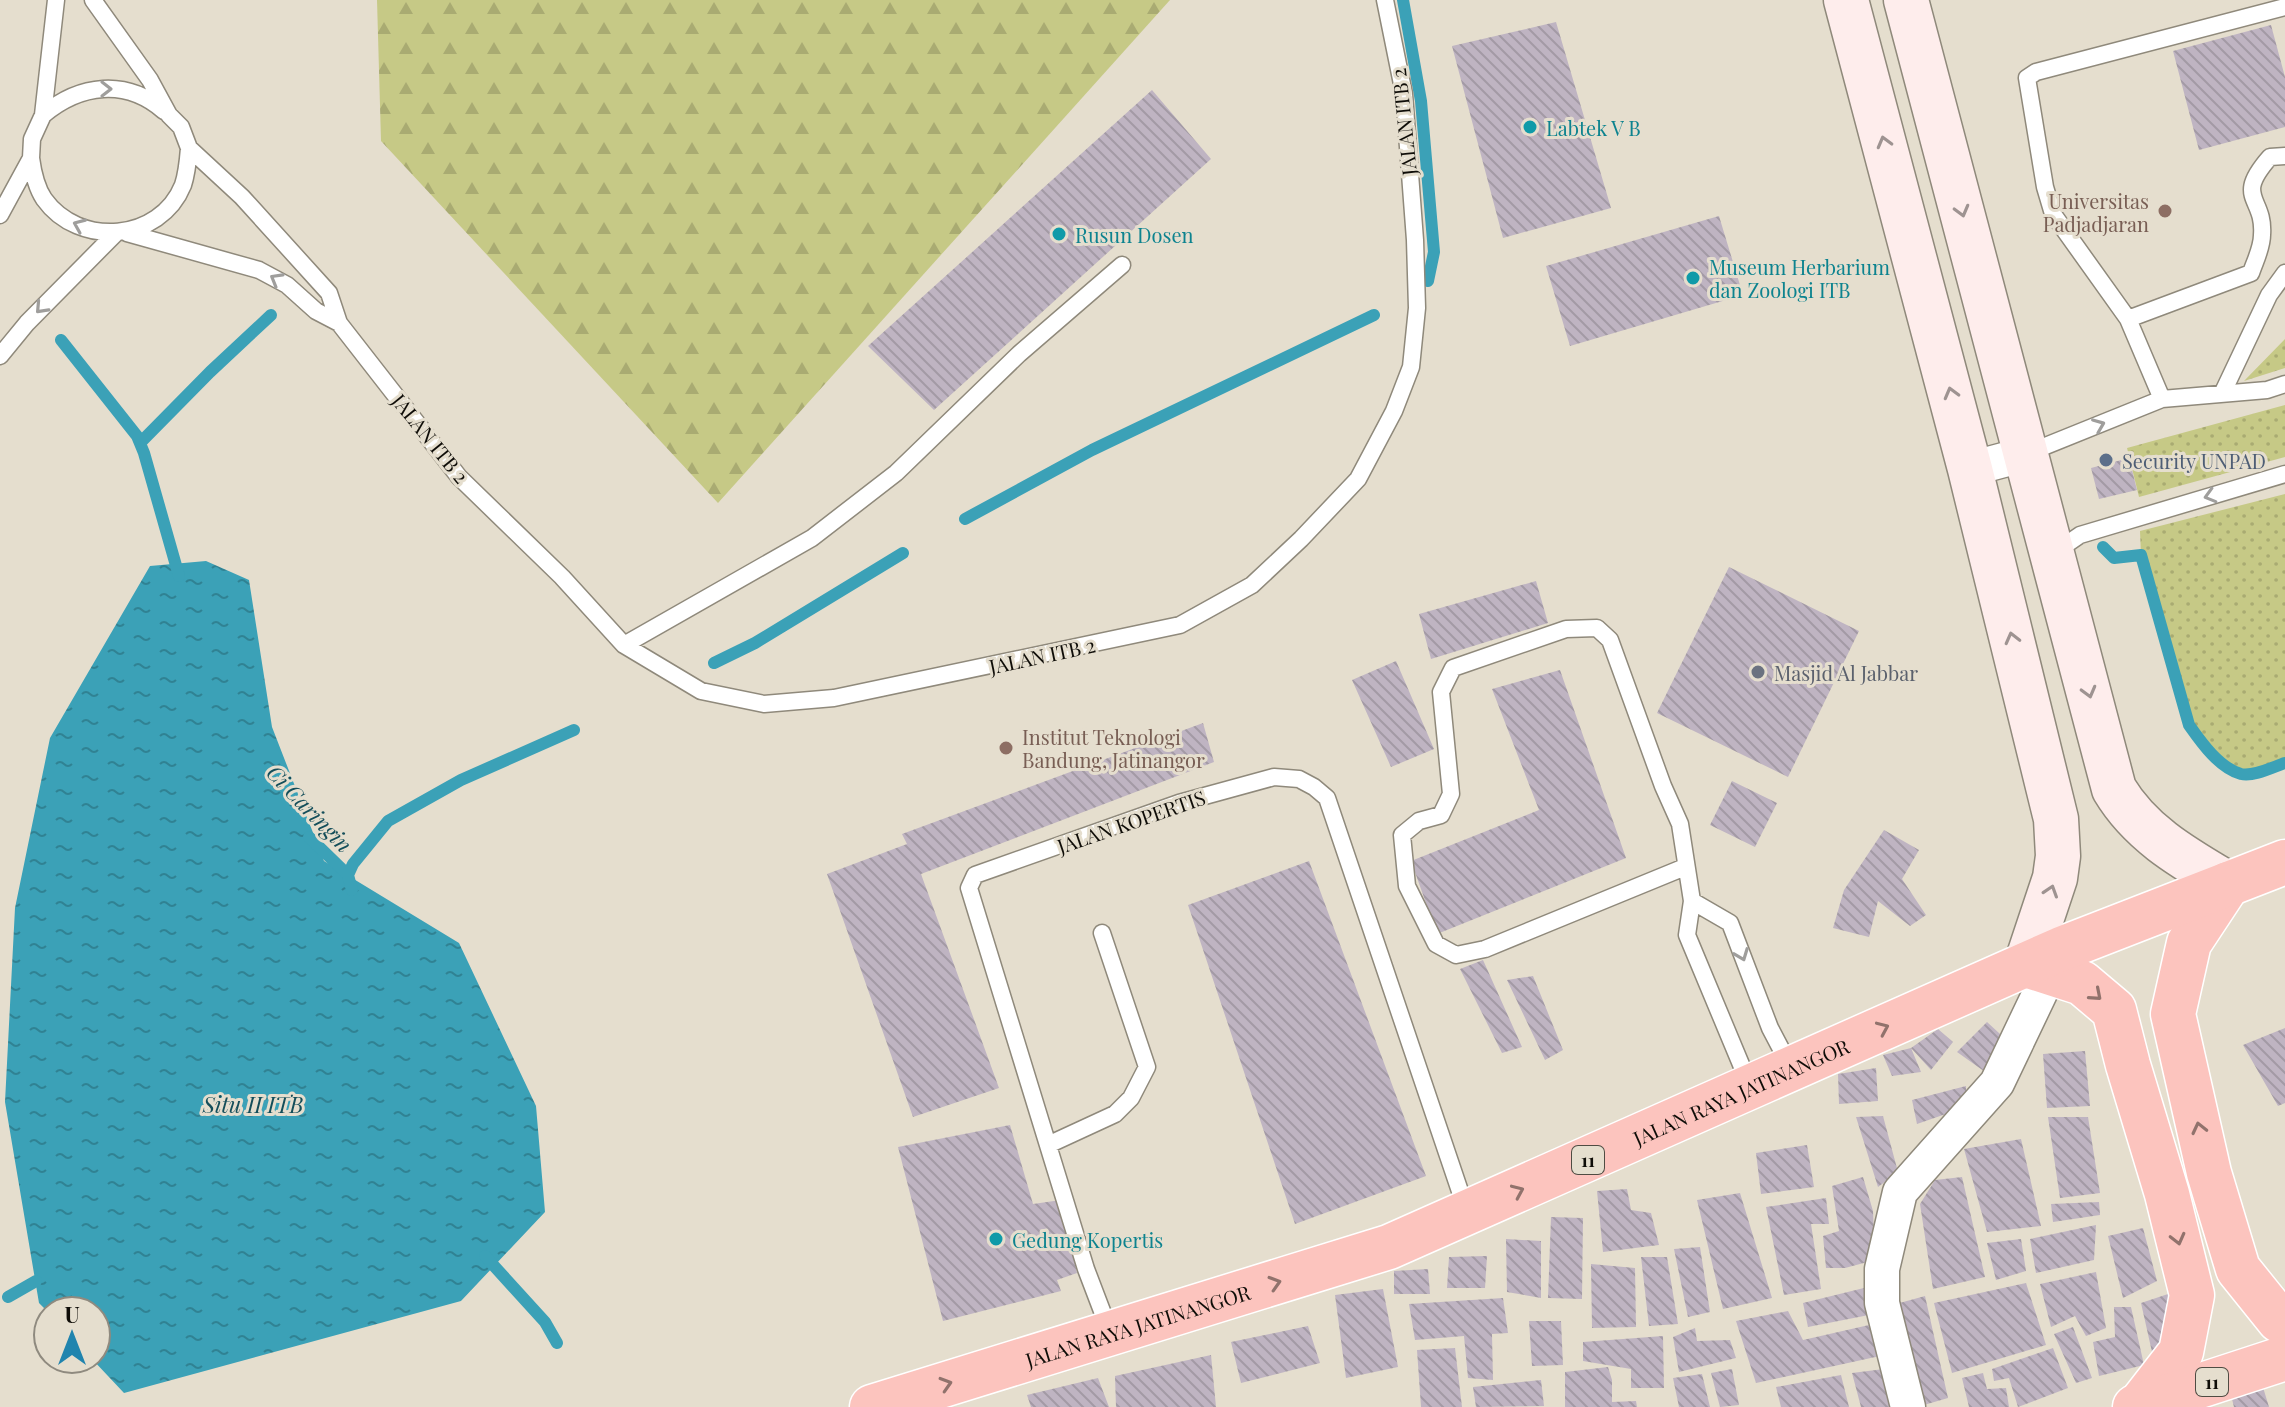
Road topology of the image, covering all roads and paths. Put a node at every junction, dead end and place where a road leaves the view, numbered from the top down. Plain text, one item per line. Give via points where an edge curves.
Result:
1 (56, 0) edge
2 (93, 0) edge
3 (1385, 0) edge
4 (1846, 0) edge
5 (1906, 0) edge
6 (2285, 7) edge
7 (43, 115) junction
8 (169, 115) junction
9 (189, 148) junction
10 (2285, 156) edge
11 (31, 158) junction
12 (0, 215) edge
13 (120, 232) junction
14 (1122, 265) dead end
15 (2285, 273) edge
16 (2128, 319) junction
17 (339, 323) junction
18 (0, 356) edge
19 (2285, 384) edge
20 (2223, 392) junction
21 (2162, 399) junction
22 (2026, 454) junction
23 (1970, 469) junction
24 (2285, 474) edge
25 (2055, 563) junction
26 (624, 645) junction
27 (2285, 862) edge
28 (1685, 867) junction
29 (2228, 884) junction
30 (1692, 901) junction
31 (1102, 933) dead end
32 (2046, 963) junction
33 (1791, 1068) junction
34 (1751, 1087) junction
35 (1050, 1144) junction
36 (1467, 1213) junction
37 (2285, 1322) edge
38 (1110, 1333) junction
39 (2285, 1358) edge
40 (2137, 1406) edge
41 (872, 1407) edge
42 (1908, 1407) edge

1 - 7 lane
2 - 8 lane, JALAN ITB 2
3 - 26 lane, JALAN ITB 2 via 1404,94 1415,240 1417,308 1411,367 1358,479 1252,585 1180,625 834,698 764,704 701,691
23 -> 4 main road
5 -> 22 main road
6 - 16 lane via 2027,78 2053,214
7 -> 8 lane via 58,102 96,88 136,93
7 - 11 lane via 32,139
8 - 9 lane, JALAN ITB 2 via 181,127
9 - 13 lane via 182,186 172,202 142,227
9 - 17 lane, JALAN ITB 2 via 242,197 329,293
10 - 16 lane via 2270,157 2255,174 2251,189 2262,230 2251,273
11 - 12 lane
13 -> 11 lane via 95,232 57,214 34,179
17 -> 13 lane, JALAN ITB 2 via 259,270
13 -> 18 lane
14 - 26 lane via 1019,354 896,473 812,538
15 - 20 lane via 2269,295
16 - 21 lane
17 - 26 lane, JALAN ITB 2 via 459,477
19 - 20 lane
20 - 21 lane
22 -> 21 lane
22 - 23 street
22 - 25 main road
32 -> 23 main road via 2058,856 2056,819
24 -> 25 lane via 2080,535 2058,552
25 -> 29 main road via 2114,789 2168,848
27 - 29 highway, JALAN RAYA JATINANGOR / 11
28 - 28 lane via 1680,824 1610,640 1597,628 1566,629 1453,668 1441,692 1451,794 1441,815 1419,821 1402,835 1407,886 1436,944 1456,955 1485,949
28 - 30 lane
29 - 32 highway, JALAN RAYA JATINANGOR / 11
37 -> 29 highway via 2238,1269 2209,1173 2173,1014 2189,943
30 -> 33 lane via 1730,923
30 - 34 lane via 1687,935
31 - 35 lane via 1147,1067 1131,1098 1115,1114
33 -> 32 highway, JALAN RAYA JATINANGOR / 11
32 -> 40 highway via 2082,983 2114,1010 2192,1295 2181,1352
32 - 42 street via 1997,1083 1900,1192 1882,1269 1882,1303
33 - 34 highway, JALAN RAYA JATINANGOR / 11
36 -> 34 highway, JALAN RAYA JATINANGOR / 11
35 - 36 lane, JALAN KOPERTIS via 973,903 969,888 975,875 1179,803 1274,777 1299,779 1327,798
35 - 38 lane, JALAN KOPERTIS
38 -> 36 highway, JALAN RAYA JATINANGOR / 11 via 1389,1247
41 -> 38 highway, JALAN RAYA JATINANGOR / 11
39 - 40 highway, 11

